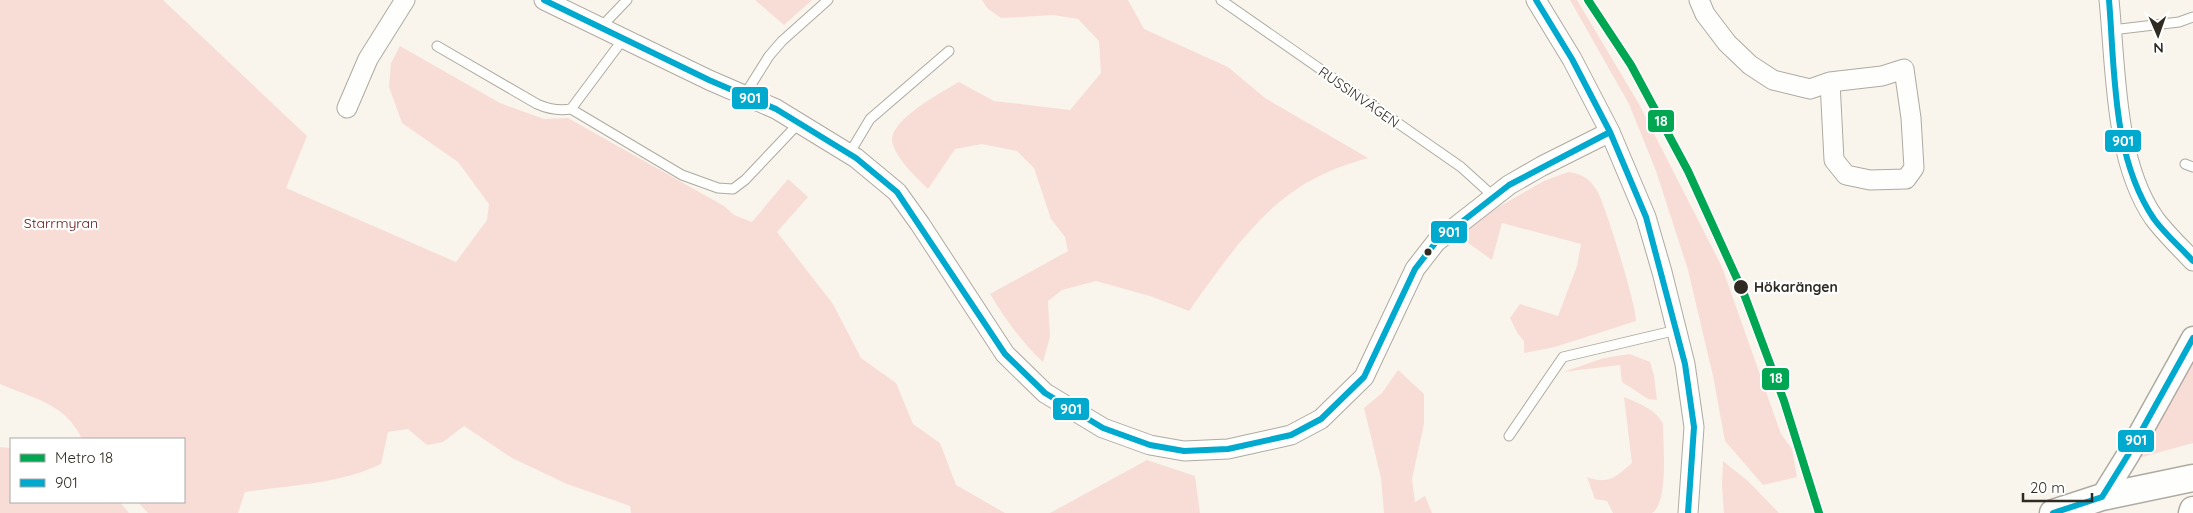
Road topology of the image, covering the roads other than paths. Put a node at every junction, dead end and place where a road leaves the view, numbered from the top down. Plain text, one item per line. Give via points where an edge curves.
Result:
1 (405, 0) edge
2 (544, 0) edge
3 (627, 0) edge
4 (828, 0) edge
5 (1221, 0) edge
6 (1536, 0) edge
7 (1699, 0) edge
8 (2109, 0) edge
9 (2193, 18) edge
10 (601, 28) junction
11 (2112, 30) junction
12 (624, 38) junction
13 (436, 46) dead end
14 (949, 51) dead end
15 (1830, 82) junction
16 (744, 96) junction
17 (347, 108) dead end
18 (571, 109) junction
19 (799, 123) junction
20 (1610, 132) junction
21 (849, 154) junction
22 (1493, 196) junction
23 (2193, 260) edge
24 (1677, 330) junction
25 (2193, 338) edge
26 (1509, 436) dead end
27 (2193, 478) edge
28 (2100, 505) edge
29 (1688, 513) edge
30 (2053, 513) edge

1 - 17 street via 368,59
2 - 10 street
3 - 10 lane
4 - 16 lane via 768,56
5 - 22 lane, RUSSINVÄGEN via 1461,167
6 - 20 street via 1572,59
7 - 15 street via 1705,14 1727,43 1750,65 1773,80 1810,89
8 - 11 street
9 - 11 lane
10 - 12 street
11 - 23 street via 2117,99 2132,176 2154,218
12 - 16 street
12 - 18 lane
13 - 18 lane via 537,104
14 - 21 lane via 870,119
15 - 15 street via 1834,160 1846,175 1870,180 1906,179 1914,168 1904,68 1882,76
16 - 19 street
18 - 19 lane via 682,175 718,188 733,189
19 - 21 street
20 - 22 street via 1542,166
20 - 24 street via 1646,217
21 - 22 street via 897,192 1005,354 1045,393 1103,428 1150,445 1184,451 1228,449 1291,435 1321,419 1364,377 1415,269 1436,242
24 - 26 lane via 1563,357
24 - 29 street via 1694,427
25 - 28 street
27 - 28 main road
28 - 30 main road

